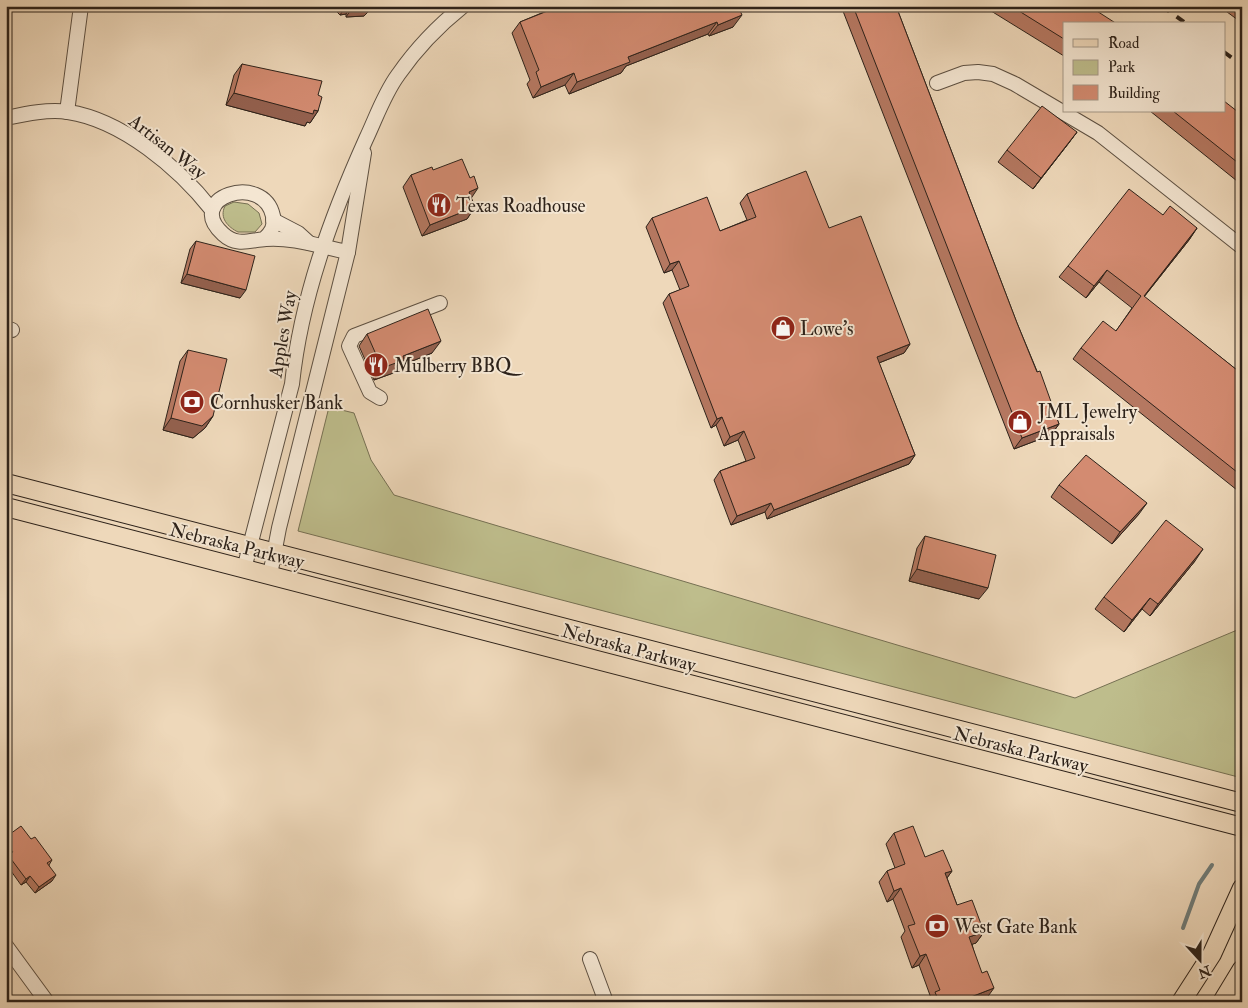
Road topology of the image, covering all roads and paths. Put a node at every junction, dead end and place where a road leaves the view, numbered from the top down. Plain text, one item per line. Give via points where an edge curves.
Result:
1 (81, 6) edge
2 (463, 6) edge
3 (937, 83) dead end
4 (67, 112) junction
5 (6, 118) edge
6 (366, 140) junction
7 (212, 210) junction
8 (273, 220) junction
9 (264, 239) junction
10 (309, 243) junction
11 (1242, 247) edge
12 (324, 248) junction
13 (348, 252) junction
14 (440, 303) dead end
15 (380, 398) dead end
16 (6, 483) edge
17 (6, 507) edge
18 (250, 546) junction
19 (275, 553) junction
20 (244, 569) junction
21 (270, 575) junction
22 (1242, 802) edge
23 (1242, 827) edge
24 (1242, 888) edge
25 (6, 946) edge
26 (590, 959) dead end
27 (1242, 969) edge
28 (1224, 1001) edge
29 (47, 1002) edge
30 (606, 1002) edge
31 (1181, 1002) edge

1 - 4 street
2 - 6 street, Apples Way via 444,21 398,75
3 - 11 street via 964,73 978,72 993,74 1015,84 1098,133
4 - 5 street, Artisan Way
4 - 7 street, Artisan Way via 114,127 144,147 185,180
6 - 12 street, Apples Way via 345,186
6 - 13 street, Apples Way
7 - 8 street via 224,196 244,192 264,202
7 - 9 street via 212,220 230,239 246,243
8 - 9 street via 273,228
8 - 10 street via 298,232
9 - 10 street
10 - 12 street
12 - 13 street
12 - 18 street, Apples Way via 312,279 295,353 292,384
13 - 19 street, Apples Way via 278,528
14 - 15 street via 354,336 348,346 370,392
16 - 18 main road, Nebraska Parkway
17 - 20 main road, Nebraska Parkway
18 - 19 main road, Nebraska Parkway
18 - 20 street, Apples Way
19 - 21 street, Apples Way
19 - 22 main road, Nebraska Parkway
20 - 21 main road, Nebraska Parkway
21 - 23 main road, Nebraska Parkway
24 - 31 main road via 1212,954
25 - 29 street
26 - 30 street
27 - 28 main road

